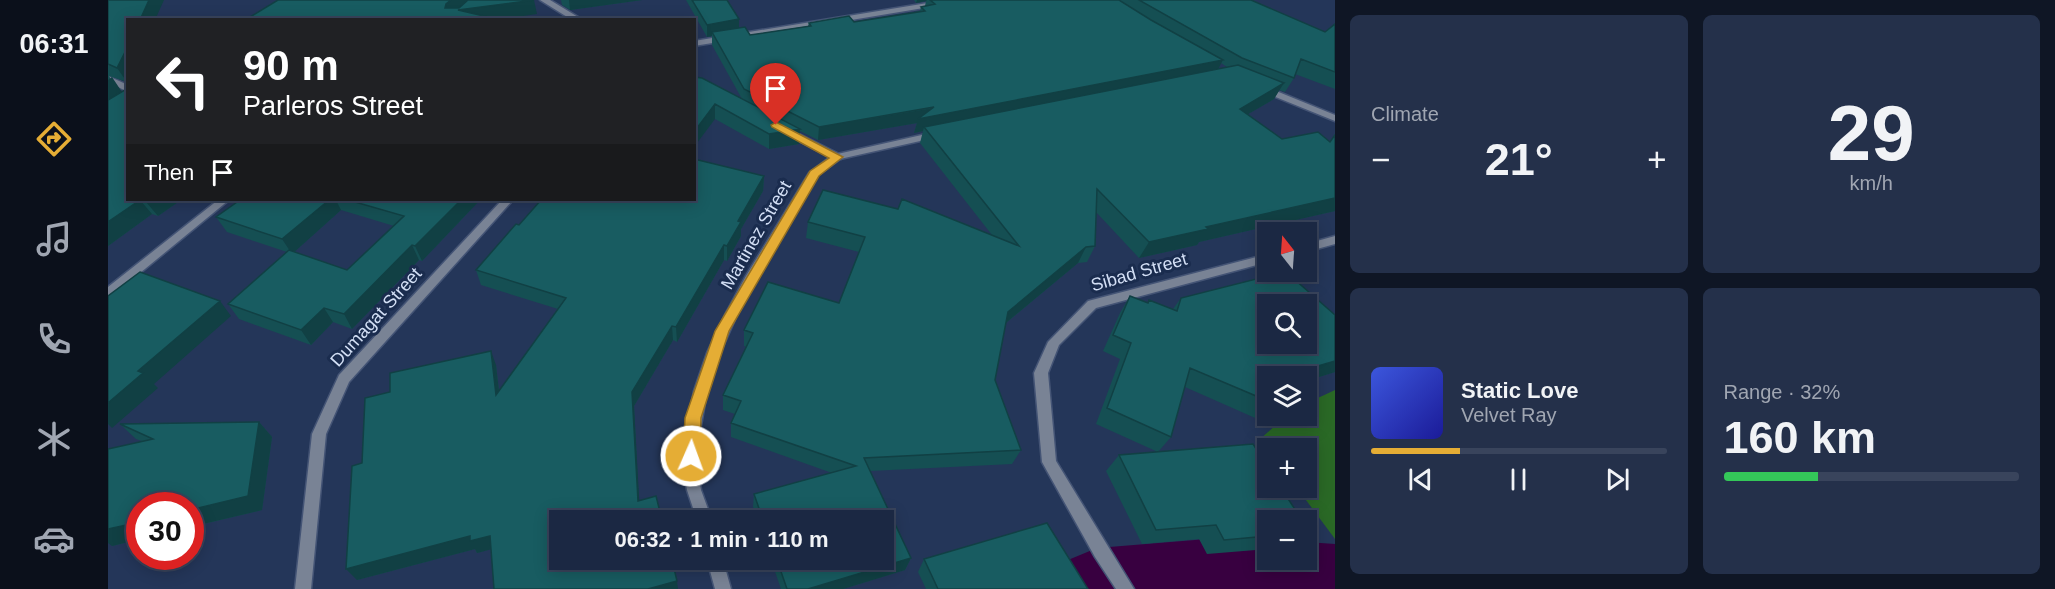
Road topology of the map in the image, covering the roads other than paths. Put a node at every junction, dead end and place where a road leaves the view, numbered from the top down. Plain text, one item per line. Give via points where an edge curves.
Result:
1 (544, 0) edge
2 (960, 0) edge
3 (576, 18) edge
4 (696, 44) edge
5 (108, 79) edge
6 (1251, 84) edge
7 (126, 88) edge
8 (126, 96) edge
9 (118, 101) edge
10 (1335, 118) edge
11 (776, 125) edge
12 (949, 132) edge
13 (837, 157) junction
14 (223, 201) edge
15 (507, 201) edge
16 (1335, 240) edge
17 (1317, 245) edge
18 (1257, 261) edge
19 (108, 293) edge
20 (701, 510) edge
21 (718, 570) edge
22 (722, 585) edge
23 (303, 589) edge
24 (1126, 589) edge

1 - 3 street
2 - 4 street
5 - 7 street
6 - 10 street
8 - 9 street
11 - 13 street
12 - 13 street, Martinez Street
13 - 20 street, Martinez Street via 814,173 722,331 693,418 691,474
14 - 19 street
15 - 23 street, Dumagat Street via 344,379 319,434
16 - 17 street
18 - 24 street, Sibad Street via 1092,304 1054,342 1041,373 1049,462
21 - 22 street

